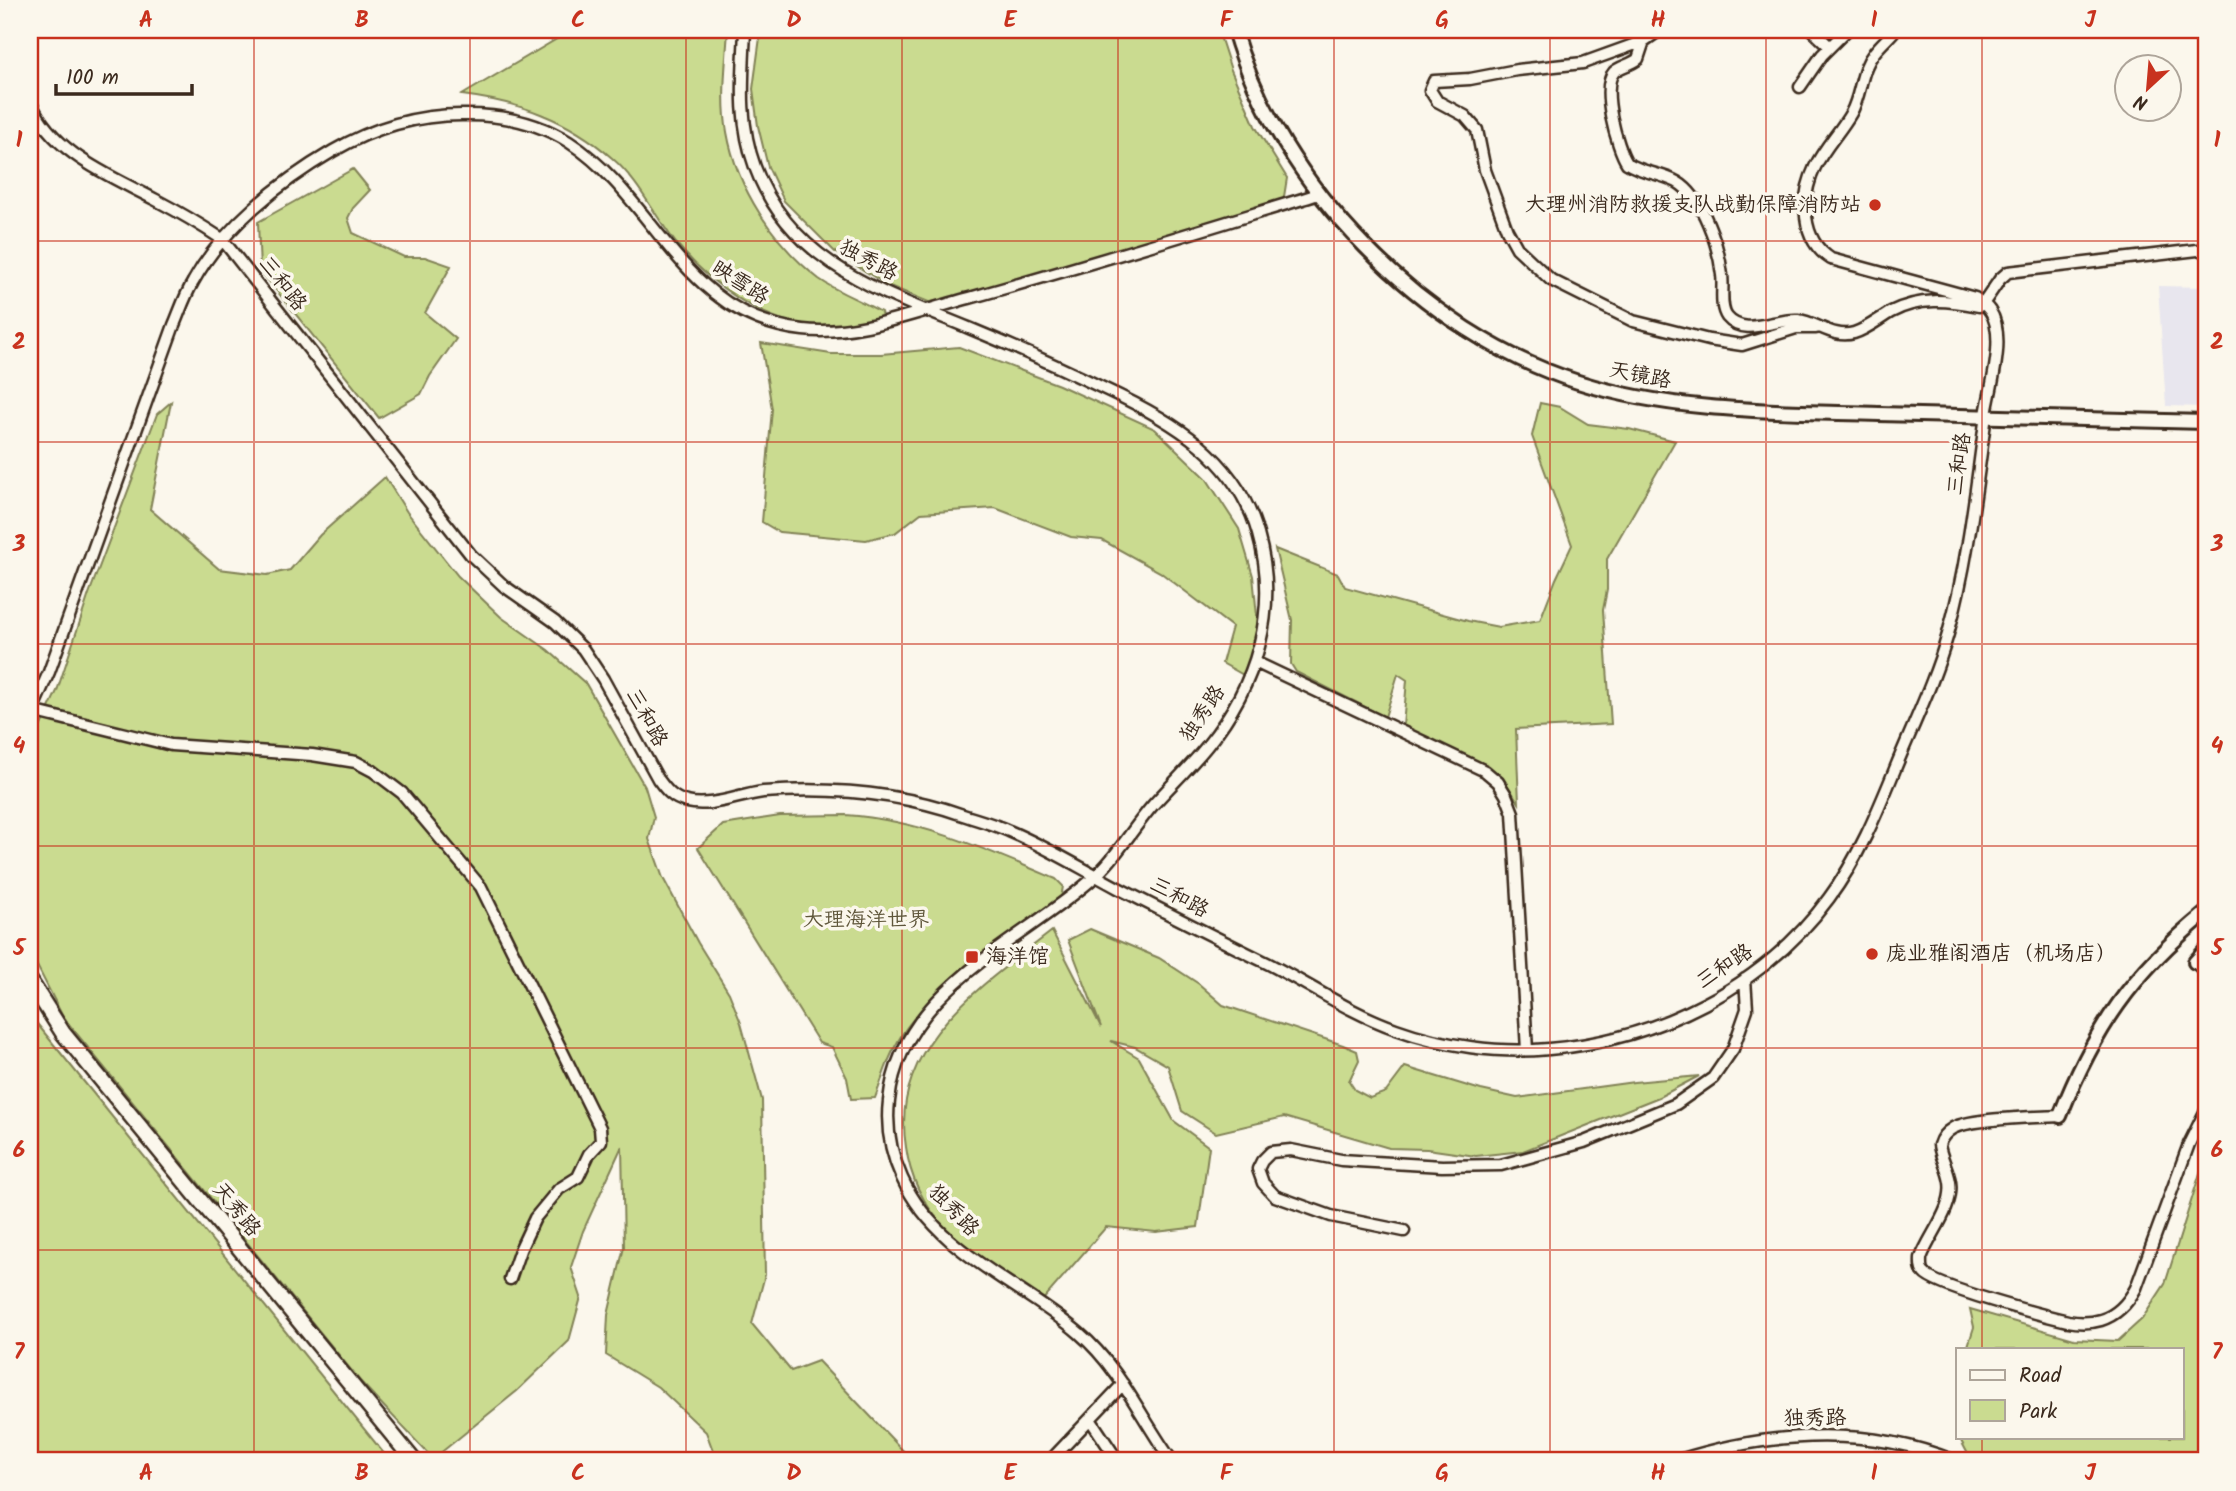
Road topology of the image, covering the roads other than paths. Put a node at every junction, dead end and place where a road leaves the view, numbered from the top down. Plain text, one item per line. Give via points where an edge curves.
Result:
1 (745, 30) edge
2 (1234, 30) edge
3 (1660, 30) edge
4 (1812, 30) edge
5 (1847, 30) edge
6 (1895, 30) edge
7 (1644, 41) junction
8 (1830, 47) junction
9 (1800, 88) dead end
10 (30, 101) edge
11 (1319, 194) junction
12 (222, 239) junction
13 (2206, 248) edge
14 (1983, 304) junction
15 (924, 310) junction
16 (1820, 328) junction
17 (1986, 416) junction
18 (2206, 422) edge
19 (1255, 662) junction
20 (31, 713) edge
21 (1096, 876) junction
22 (2206, 913) edge
23 (2206, 950) edge
24 (2195, 962) joint
25 (2206, 973) edge
26 (1745, 979) junction
27 (30, 981) edge
28 (1527, 1050) junction
29 (2206, 1110) edge
30 (2060, 1116) joint
31 (1404, 1231) dead end
32 (510, 1279) dead end
33 (1123, 1384) junction
34 (1090, 1419) junction
35 (414, 1461) edge
36 (1050, 1461) edge
37 (1118, 1461) edge
38 (1172, 1461) edge
39 (1676, 1461) edge
40 (1955, 1461) edge

1 - 15 street, 独秀路 via 744,124 754,166 771,200 794,232 826,261
2 - 11 street, 天镜路 via 1268,116
3 - 7 street
4 - 8 street
5 - 8 street
6 - 14 street via 1872,55 1851,113 1815,166 1807,200 1808,233 1820,252 1831,259 1962,294
7 - 16 street via 1638,59 1612,76 1613,128 1623,157 1631,165 1674,180 1696,201 1716,248 1728,319 1746,327 1800,320
7 - 16 street via 1583,63 1434,81 1430,90 1441,104 1465,116 1477,130 1485,170 1507,230 1517,248 1551,280 1633,321 1736,345 1796,328
8 - 9 street
10 - 12 street via 55,139 81,160
11 - 15 street, 映雪路
11 - 17 street, 天镜路 via 1371,252 1436,307 1507,353 1570,380 1645,398 1719,407
12 - 15 street, 映雪路 via 292,178 358,138 421,118 487,116 541,128 581,151 611,178 694,276 754,317 790,328 825,331 866,326
12 - 20 street, 映雪路 via 193,282 174,325
12 - 21 street, 三和路 via 471,555 583,649 668,792 682,802 696,804 808,789 870,792 935,805 1009,831
13 - 14 street via 2008,272
14 - 16 street via 1926,300 1853,333
14 - 17 street, 三和路 via 1994,320 1997,341
15 - 19 street, 独秀路 via 1133,402 1182,430 1215,458 1246,502 1264,560 1267,608
17 - 18 street, 天镜路
17 - 26 street, 三和路 via 1948,635 1879,807 1829,899 1783,949
19 - 21 street, 独秀路 via 1238,701 1214,737
19 - 28 street via 1447,751 1498,782 1513,813
20 - 32 street via 171,745 356,762 402,793 462,863 487,899 600,1128 601,1141 579,1177 559,1189 536,1218
21 - 28 street, 三和路 via 1396,1029 1465,1045
21 - 33 street, 独秀路 via 926,1011 897,1064 888,1122 899,1173 927,1218 959,1248 1079,1333
22 - 30 street via 2160,954 2121,999 2079,1068
23 - 24 street
24 - 25 street
26 - 28 street, 三和路 via 1723,995 1648,1029 1599,1042
26 - 31 street via 1747,1009 1733,1049 1713,1079 1676,1104 1584,1142 1501,1165 1341,1160 1291,1150 1272,1152 1258,1169 1275,1196 1331,1216
27 - 35 main road, 天秀路 via 64,1032
29 - 30 street via 2136,1289 2126,1304 2109,1316 2091,1322 2068,1321 1964,1291 1924,1273 1921,1258 1950,1197 1939,1145 1945,1134 1960,1125
33 - 34 street
33 - 38 street, 独秀路
34 - 36 street
34 - 37 street
39 - 40 street, 独秀路 via 1754,1441 1834,1436 1888,1441

